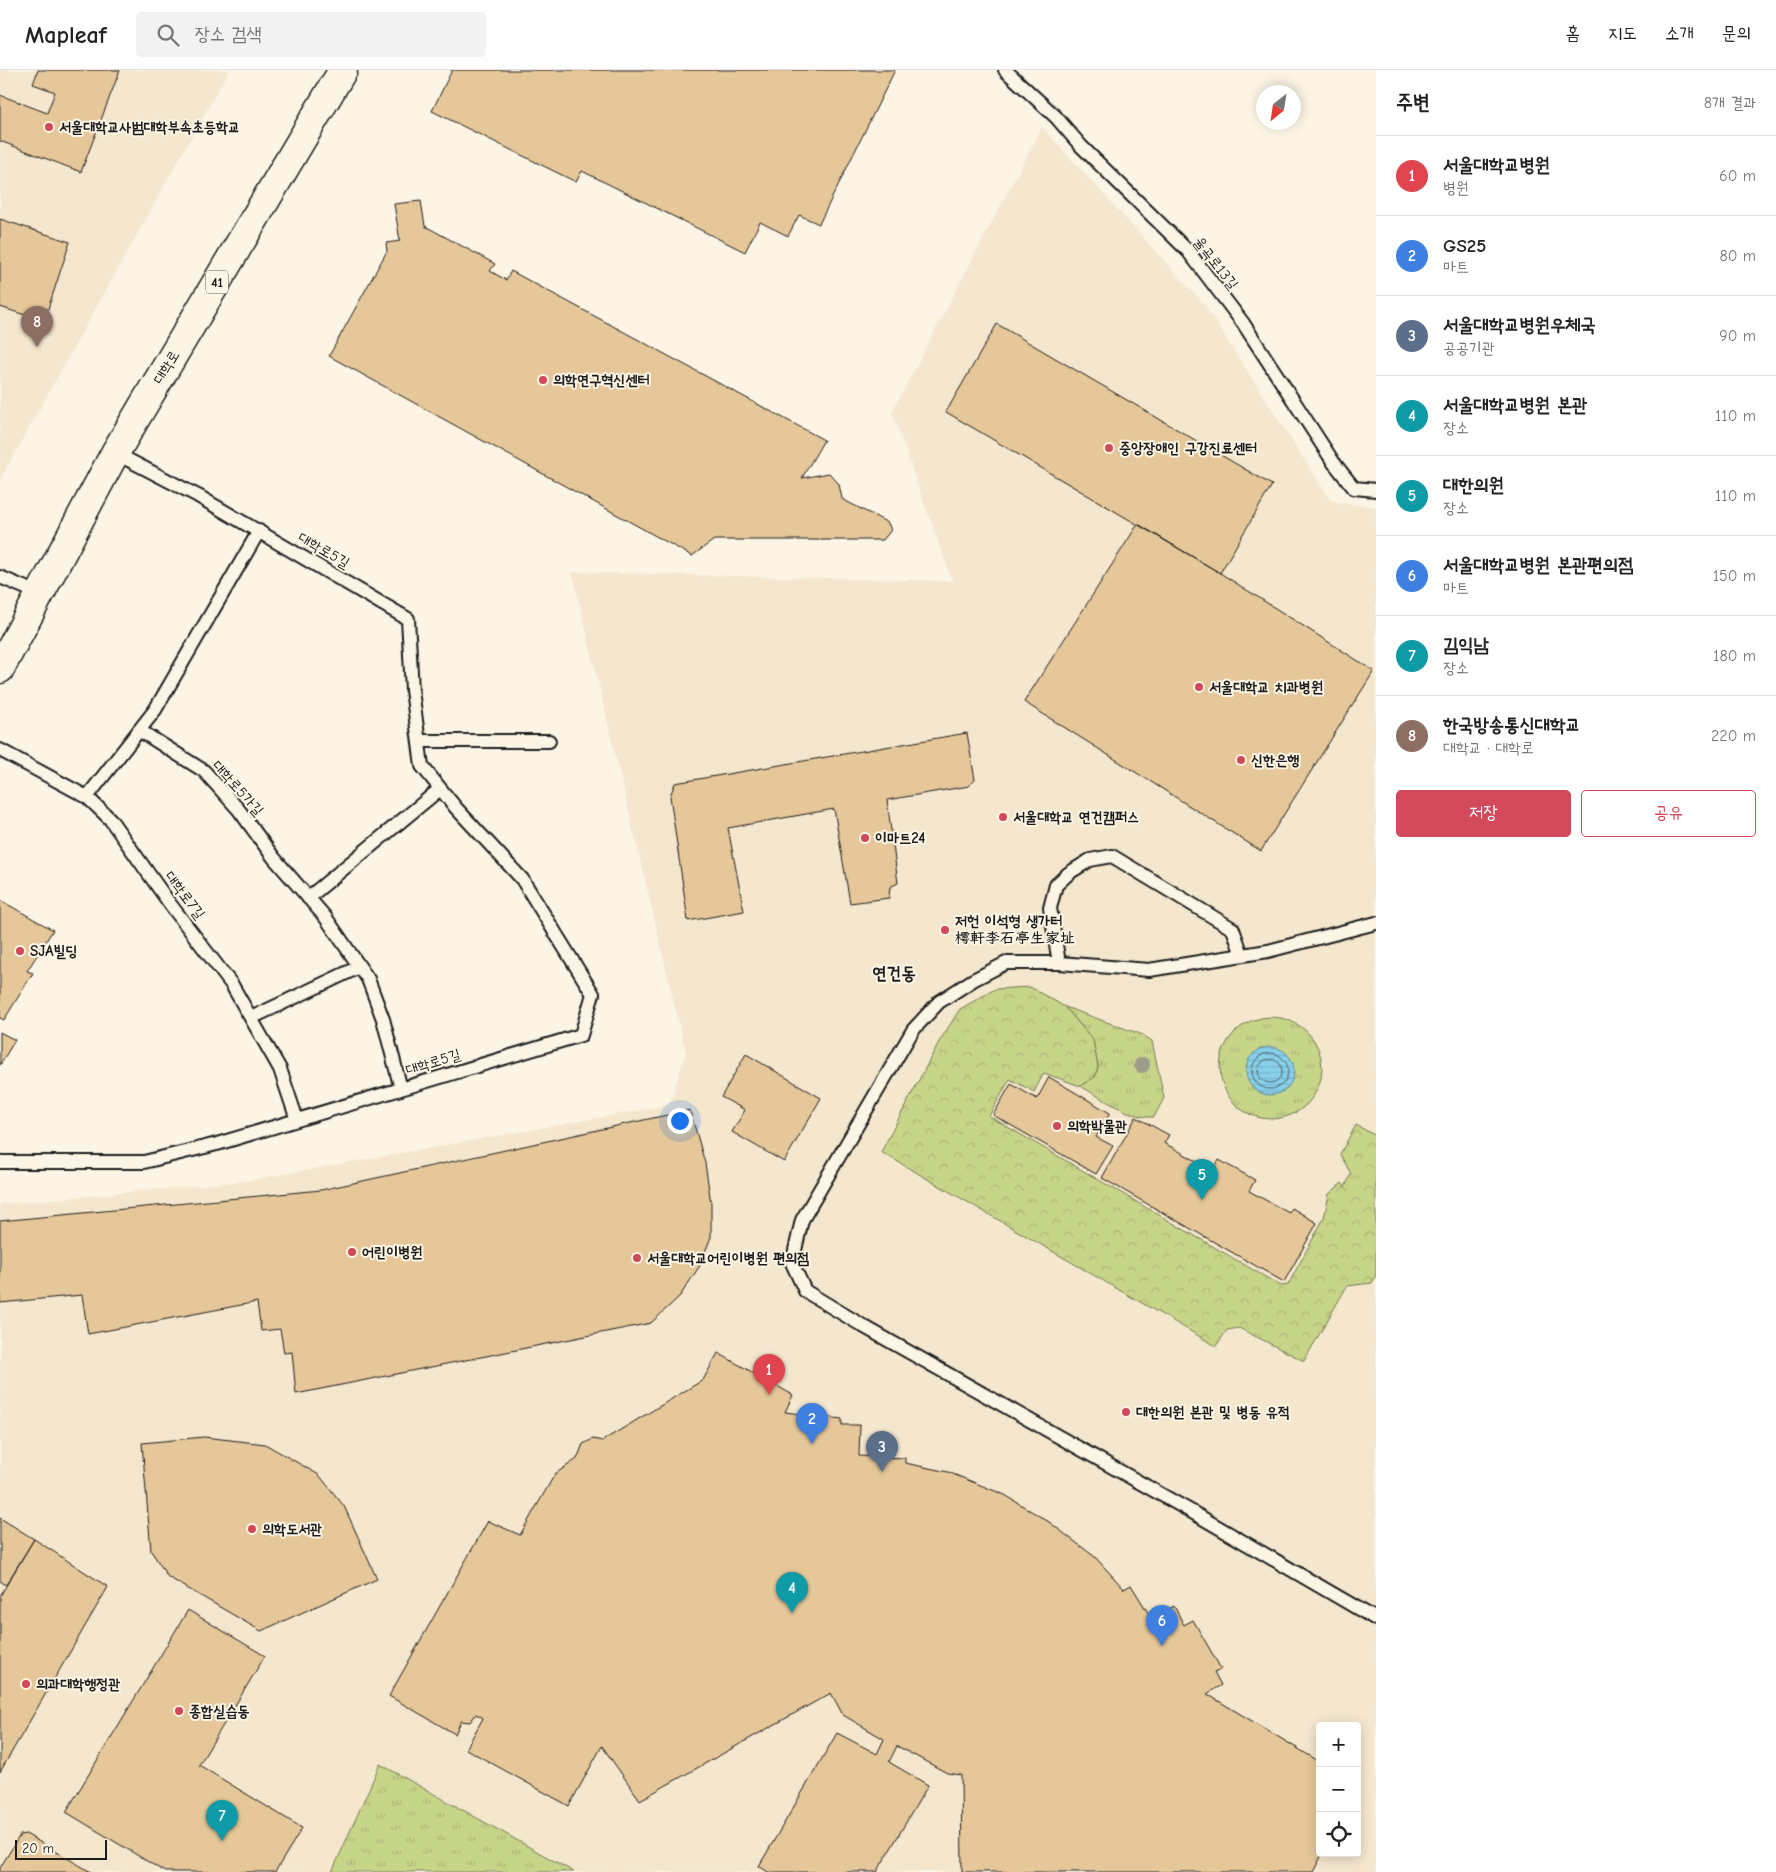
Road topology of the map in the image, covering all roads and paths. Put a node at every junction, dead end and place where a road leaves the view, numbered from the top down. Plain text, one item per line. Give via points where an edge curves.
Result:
1 (342, 70) edge
2 (1004, 70) edge
3 (115, 453) junction
4 (1376, 490) edge
5 (259, 531) junction
6 (0, 576) edge
7 (40, 594) junction
8 (0, 669) edge
9 (139, 730) junction
10 (419, 741) junction
11 (549, 741) dead end
12 (0, 750) edge
13 (440, 789) junction
14 (87, 797) junction
15 (308, 898) junction
16 (1376, 923) edge
17 (1242, 955) junction
18 (1059, 963) junction
19 (359, 967) junction
20 (251, 1018) junction
21 (401, 1089) junction
22 (297, 1120) junction
23 (0, 1162) edge
24 (1376, 1618) edge

1 - 3 main road, 대학로 / 41
2 - 4 lane, 율곡로13길 via 1056,117 1080,146 1188,251 1242,323 1334,463 1354,488
3 - 5 lane, 대학로5길
3 - 7 main road, 대학로 / 41
5 - 9 lane via 155,710
5 - 10 lane, 대학로5길 via 408,619
6 - 7 lane
7 - 8 main road, 대학로 / 41
9 - 14 lane
9 - 15 lane, 대학로5가길 via 204,771
10 - 11 lane
10 - 13 lane, 대학로5길 via 422,766
12 - 14 lane, 대학로7길
13 - 15 lane
13 - 21 lane, 대학로5길 via 522,879 593,994 581,1035
14 - 20 lane, 대학로7길 via 110,819 232,985
15 - 19 lane, 대학로5가길 via 326,918
16 - 17 lane
17 - 18 lane via 1149,970
17 - 18 lane via 1233,929 1112,856 1090,860 1056,885 1050,908
18 - 24 lane via 1006,963 939,1002 913,1030 802,1220 792,1263 805,1291
19 - 20 lane
19 - 21 lane, 대학로5가길 via 368,979 383,1018
20 - 22 lane, 대학로7길 via 280,1069
21 - 22 lane, 대학로5길
22 - 23 lane, 대학로5길 via 144,1162

